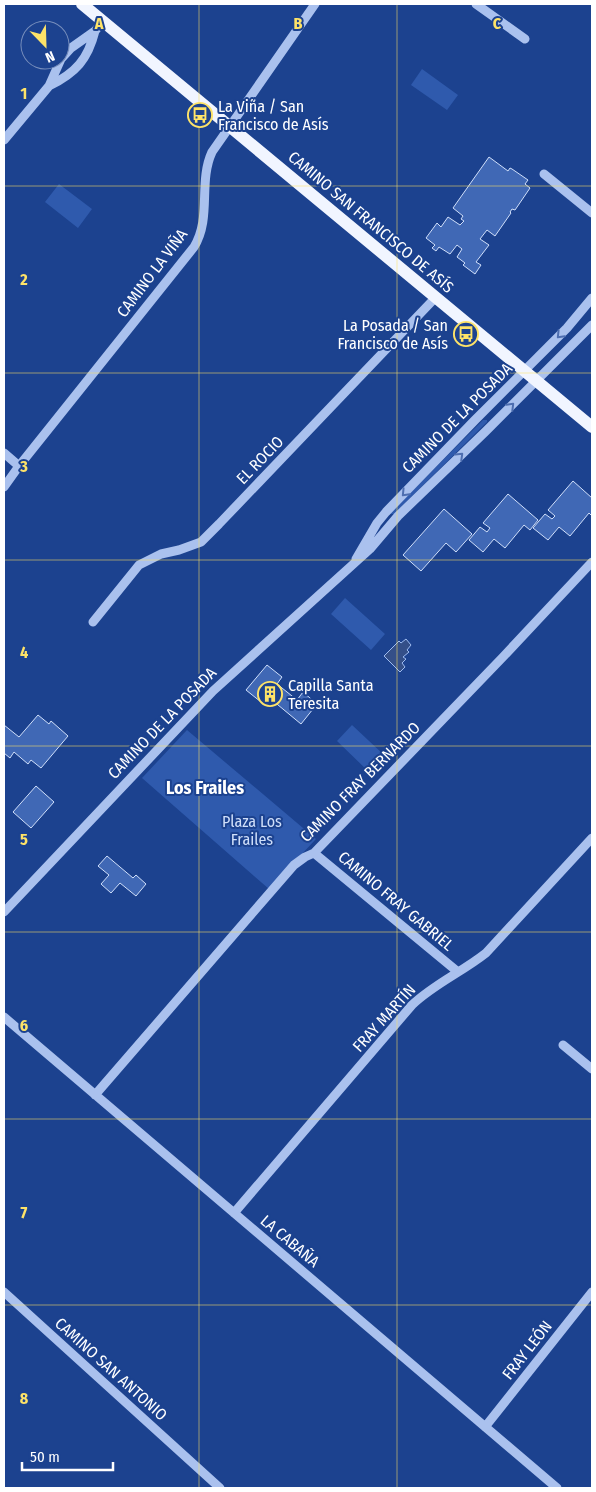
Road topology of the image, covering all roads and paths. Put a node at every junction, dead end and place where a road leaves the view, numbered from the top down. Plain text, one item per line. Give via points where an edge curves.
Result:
1 (82, 4) edge
2 (314, 4) edge
3 (476, 4) edge
4 (99, 26) junction
5 (525, 39) dead end
6 (49, 86) junction
7 (230, 126) junction
8 (4, 140) edge
9 (544, 174) dead end
10 (592, 213) edge
11 (436, 297) junction
12 (592, 298) edge
13 (592, 325) edge
14 (525, 372) junction
15 (536, 381) junction
16 (475, 420) junction
17 (592, 427) edge
18 (486, 431) junction
19 (4, 453) edge
20 (19, 466) junction
21 (4, 487) edge
22 (592, 562) edge
23 (352, 566) junction
24 (93, 622) dead end
25 (592, 838) edge
26 (314, 853) junction
27 (4, 912) edge
28 (458, 972) junction
29 (4, 1017) edge
30 (563, 1045) dead end
31 (592, 1069) edge
32 (95, 1095) junction
33 (234, 1213) junction
34 (4, 1292) edge
35 (592, 1292) edge
36 (485, 1427) junction
37 (220, 1488) edge
38 (557, 1488) edge

1 - 4 main road, CAMINO SAN FRANCISCO DE ASÍS
2 - 7 street, CAMINO LA VIÑA
3 - 5 street
4 - 6 street via 66,53
4 - 6 street via 80,65 63,80
4 - 7 main road, CAMINO SAN FRANCISCO DE ASÍS
6 - 8 street
7 - 11 main road, CAMINO SAN FRANCISCO DE ASÍS
7 - 20 street, CAMINO LA VIÑA via 212,152 205,171 203,224 194,247
9 - 10 street
11 - 14 main road, CAMINO SAN FRANCISCO DE ASÍS
11 - 24 street, EL ROCIO via 220,524 201,542 156,556 139,565
12 -> 14 street, CAMINO DE LA POSADA
13 - 15 street, CAMINO DE LA POSADA
14 - 15 main road, CAMINO SAN FRANCISCO DE ASÍS
14 - 16 street, CAMINO DE LA POSADA
15 - 17 main road, CAMINO SAN FRANCISCO DE ASÍS
18 -> 15 street, CAMINO DE LA POSADA
16 - 18 street
16 -> 23 street, CAMINO DE LA POSADA via 386,512
23 -> 18 street, CAMINO DE LA POSADA via 398,516
19 - 20 street
20 - 21 street, CAMINO LA VIÑA
22 - 26 street, CAMINO FRAY BERNARDO
23 - 27 street, CAMINO DE LA POSADA via 213,691
25 - 28 street, FRAY MARTÍN via 496,943
26 - 28 street, CAMINO FRAY GABRIEL
26 - 32 street, CAMINO FRAY BERNARDO via 294,865
28 - 33 street, FRAY MARTÍN via 432,988 412,1006
29 - 32 street, LA CABAÑA
30 - 31 street
32 - 33 street, LA CABAÑA
33 - 36 street, LA CABAÑA
34 - 37 street, CAMINO SAN ANTONIO
35 - 36 street, FRAY LEÓN
36 - 38 street, LA CABAÑA

